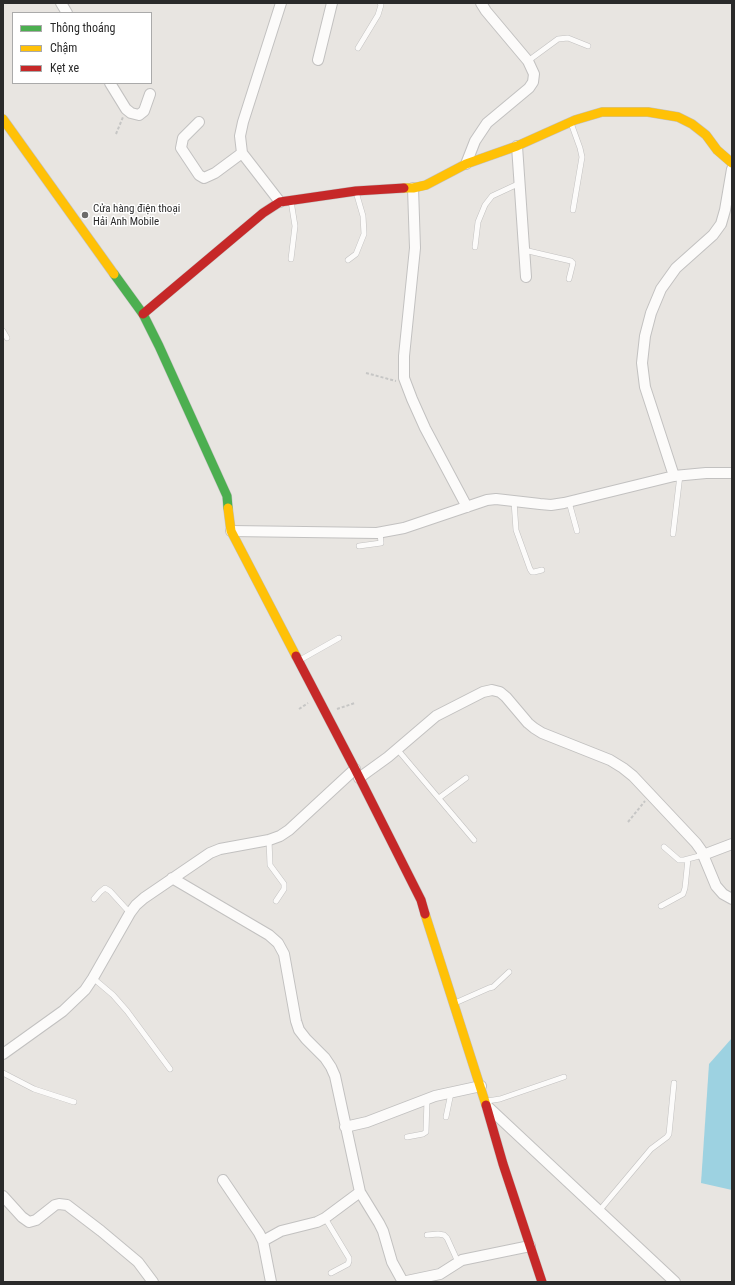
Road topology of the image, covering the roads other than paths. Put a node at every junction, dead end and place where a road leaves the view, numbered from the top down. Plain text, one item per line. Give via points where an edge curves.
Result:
1 (61, 3) edge
2 (281, 3) edge
3 (332, 3) edge
4 (380, 3) edge
5 (481, 3) edge
6 (66, 12) edge
7 (588, 46) dead end
8 (358, 48) dead end
9 (318, 60) dead end
10 (528, 61) junction
11 (111, 84) edge
12 (150, 94) dead end
13 (3, 119) edge
14 (199, 122) dead end
15 (571, 122) junction
16 (517, 146) junction
17 (242, 153) junction
18 (732, 163) edge
19 (466, 164) junction
20 (732, 169) edge
21 (520, 183) junction
22 (413, 188) junction
23 (356, 191) junction
24 (291, 200) junction
25 (280, 202) junction
26 (573, 210) dead end
27 (475, 247) dead end
28 (524, 250) junction
29 (291, 259) dead end
30 (348, 260) dead end
31 (526, 277) dead end
32 (569, 279) dead end
33 (143, 314) junction
34 (3, 331) edge
35 (7, 338) dead end
36 (732, 473) edge
37 (677, 476) junction
38 (514, 501) junction
39 (569, 502) junction
40 (467, 507) junction
41 (231, 531) junction
42 (577, 531) dead end
43 (380, 533) junction
44 (673, 534) dead end
45 (359, 546) dead end
46 (542, 570) dead end
47 (339, 638) dead end
48 (298, 660) junction
49 (397, 749) junction
50 (357, 774) junction
51 (466, 778) dead end
52 (439, 798) junction
53 (268, 840) junction
54 (474, 840) dead end
55 (732, 844) edge
56 (664, 847) dead end
57 (703, 856) junction
58 (688, 859) junction
59 (172, 878) junction
60 (94, 899) dead end
61 (732, 899) edge
62 (276, 901) dead end
63 (661, 906) dead end
64 (130, 913) junction
65 (508, 972) dead end
66 (93, 978) junction
67 (454, 1004) junction
68 (3, 1054) edge
69 (170, 1069) dead end
70 (3, 1073) edge
71 (564, 1077) dead end
72 (674, 1083) dead end
73 (481, 1086) junction
74 (451, 1092) junction
75 (427, 1099) junction
76 (74, 1102) dead end
77 (486, 1103) junction
78 (446, 1117) dead end
79 (345, 1127) junction
80 (407, 1137) dead end
81 (223, 1180) dead end
82 (360, 1192) junction
83 (3, 1196) edge
84 (599, 1210) junction
85 (325, 1218) junction
86 (427, 1235) dead end
87 (263, 1241) junction
88 (530, 1246) junction
89 (458, 1262) junction
90 (331, 1273) dead end
91 (153, 1282) edge
92 (271, 1282) edge
93 (403, 1282) edge
94 (542, 1282) edge
95 (675, 1282) edge

1 - 6 street
2 - 17 street via 243,122 240,136
3 - 9 street
4 - 8 lane via 378,15
5 - 10 street
7 - 10 lane via 568,38 558,38
10 - 19 street via 534,74 533,82 487,123 475,141
11 - 12 street via 126,109 138,115 144,112
13 - 33 street
14 - 17 street via 183,138 181,148 199,175 204,178 215,173
15 - 16 street
15 - 18 street via 602,112 648,112 678,117 706,135 717,150
15 - 26 lane via 582,157
16 - 19 street
16 - 21 street
17 - 25 street
19 - 22 street via 426,185
20 - 37 street via 721,224 713,235 676,268 661,289 645,336 642,363 645,387
21 - 27 lane via 492,196 478,222
21 - 28 street
22 - 23 street
22 - 40 street via 415,248 404,378 424,428
23 - 24 street
23 - 30 lane via 363,216 364,234 356,254
24 - 25 street
24 - 29 lane via 295,226
25 - 33 street via 263,213
28 - 31 street
28 - 32 lane via 571,261 573,263
33 - 41 street via 227,496
34 - 35 lane
36 - 37 street
37 - 39 street
37 - 44 lane
38 - 39 street via 551,505
38 - 40 street via 487,500
38 - 46 lane via 516,530 530,569 532,572
39 - 42 lane
40 - 43 street via 404,528
41 - 43 street
41 - 48 street
43 - 45 lane via 381,543
47 - 48 lane
48 - 50 street
49 - 50 street via 380,763
49 - 52 lane
49 - 57 street via 436,716 483,692 500,692 534,728 610,760 633,776 696,842
50 - 53 street via 289,830
50 - 67 street via 422,900
51 - 52 lane
52 - 54 lane
53 - 59 street via 210,852
53 - 62 lane via 270,865 284,884 284,889
55 - 57 street
56 - 58 lane via 679,860
57 - 58 lane
57 - 61 street via 716,886
58 - 63 lane via 682,894
59 - 64 street via 144,898
59 - 79 street via 269,935 278,943 284,954 299,1030 331,1067
60 - 64 lane via 105,888
64 - 66 street
65 - 67 lane via 494,987
66 - 68 street via 85,990 63,1011
66 - 69 lane via 127,1011
67 - 73 street
70 - 76 lane via 34,1089
71 - 77 lane
72 - 84 lane via 669,1134 651,1148
73 - 74 street
73 - 77 street
74 - 75 street
74 - 78 lane
75 - 79 street via 367,1122
75 - 80 lane via 426,1132
77 - 84 street
77 - 88 street
79 - 82 street
81 - 87 street
82 - 85 street
82 - 93 street via 383,1231 392,1262
83 - 91 street via 29,1222 36,1220 55,1205 66,1205 101,1230 138,1262
84 - 95 street
85 - 87 street via 281,1231
85 - 90 lane via 349,1261
86 - 89 lane via 444,1235
87 - 92 street
88 - 89 street
88 - 94 street
89 - 93 street via 440,1274

